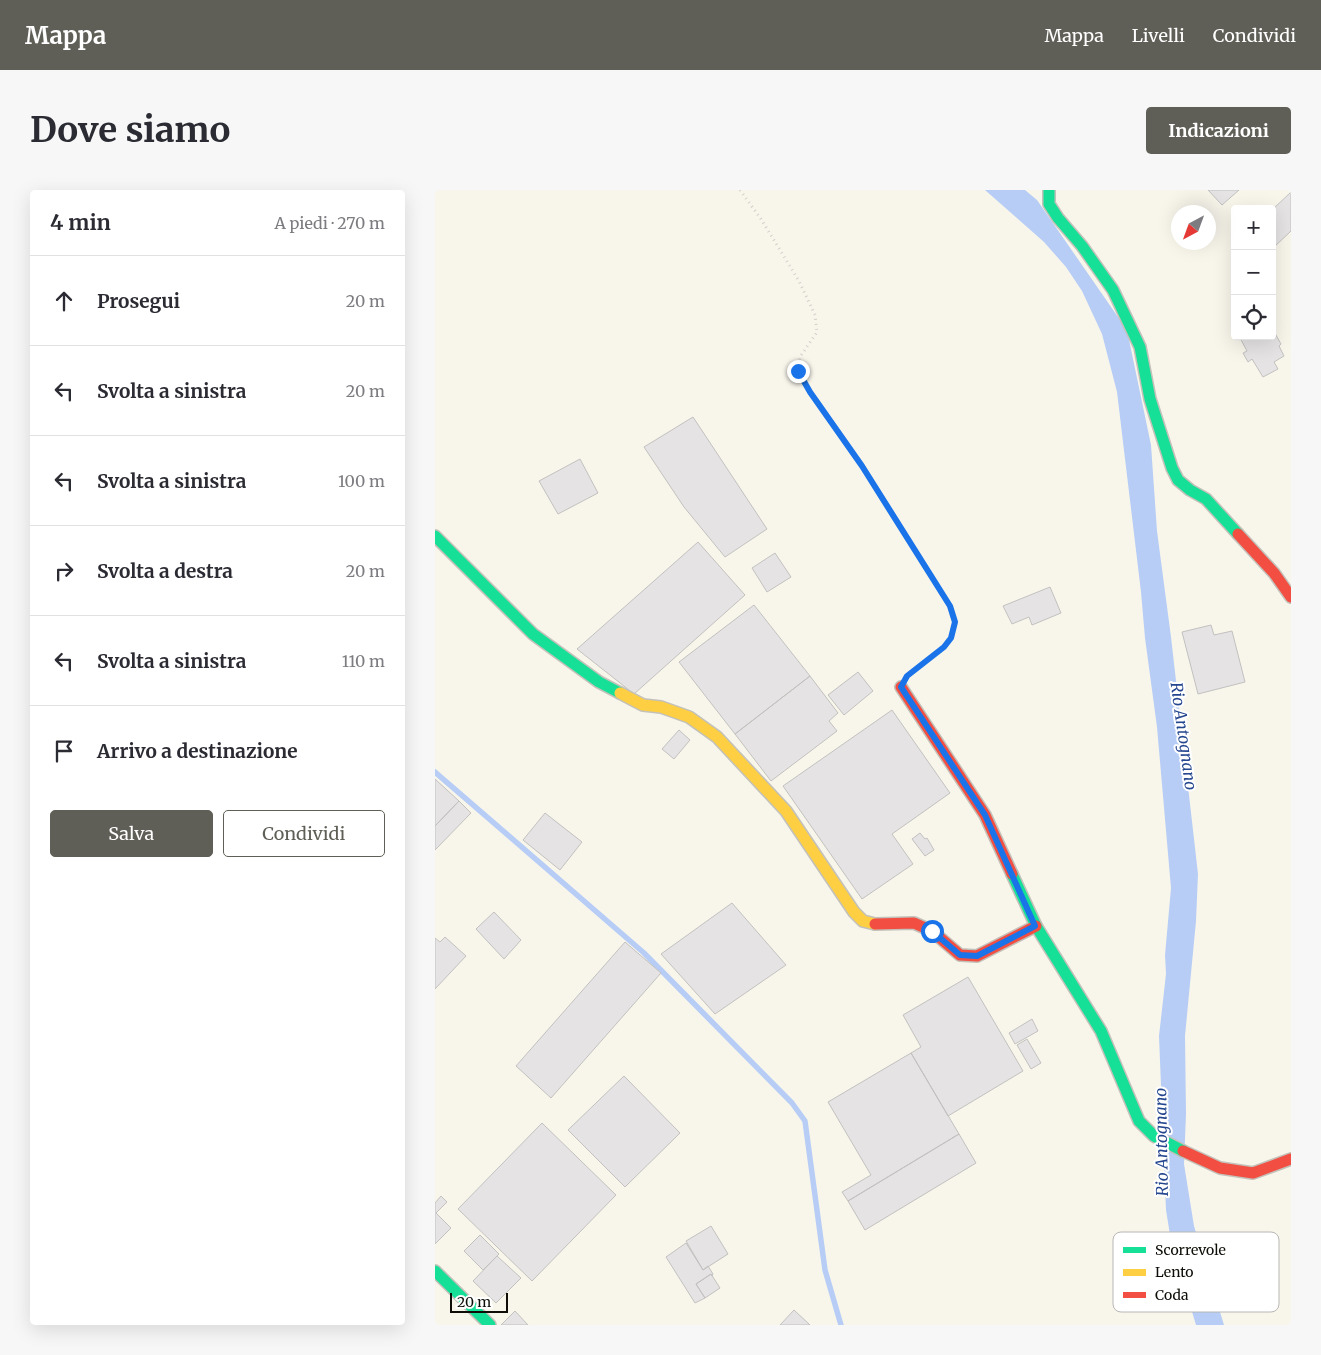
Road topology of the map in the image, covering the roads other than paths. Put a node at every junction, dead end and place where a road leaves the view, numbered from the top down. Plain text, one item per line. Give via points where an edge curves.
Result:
1 (1049, 190) edge
2 (435, 536) edge
3 (1291, 597) edge
4 (901, 687) road end
5 (1035, 926) junction
6 (1291, 1159) edge
7 (435, 1271) edge
8 (490, 1325) edge

1 - 3 street via 1049,204 1113,290 1140,347 1151,399 1178,480 1206,499 1274,573
2 - 5 street via 533,634 599,682 643,705 661,707 689,717 717,737 786,811 854,912 863,920 877,924 914,924 932,931 960,955 977,956
4 - 5 street via 985,815
5 - 6 street via 1101,1032 1139,1121 1155,1136 1220,1168 1253,1173
7 - 8 street

